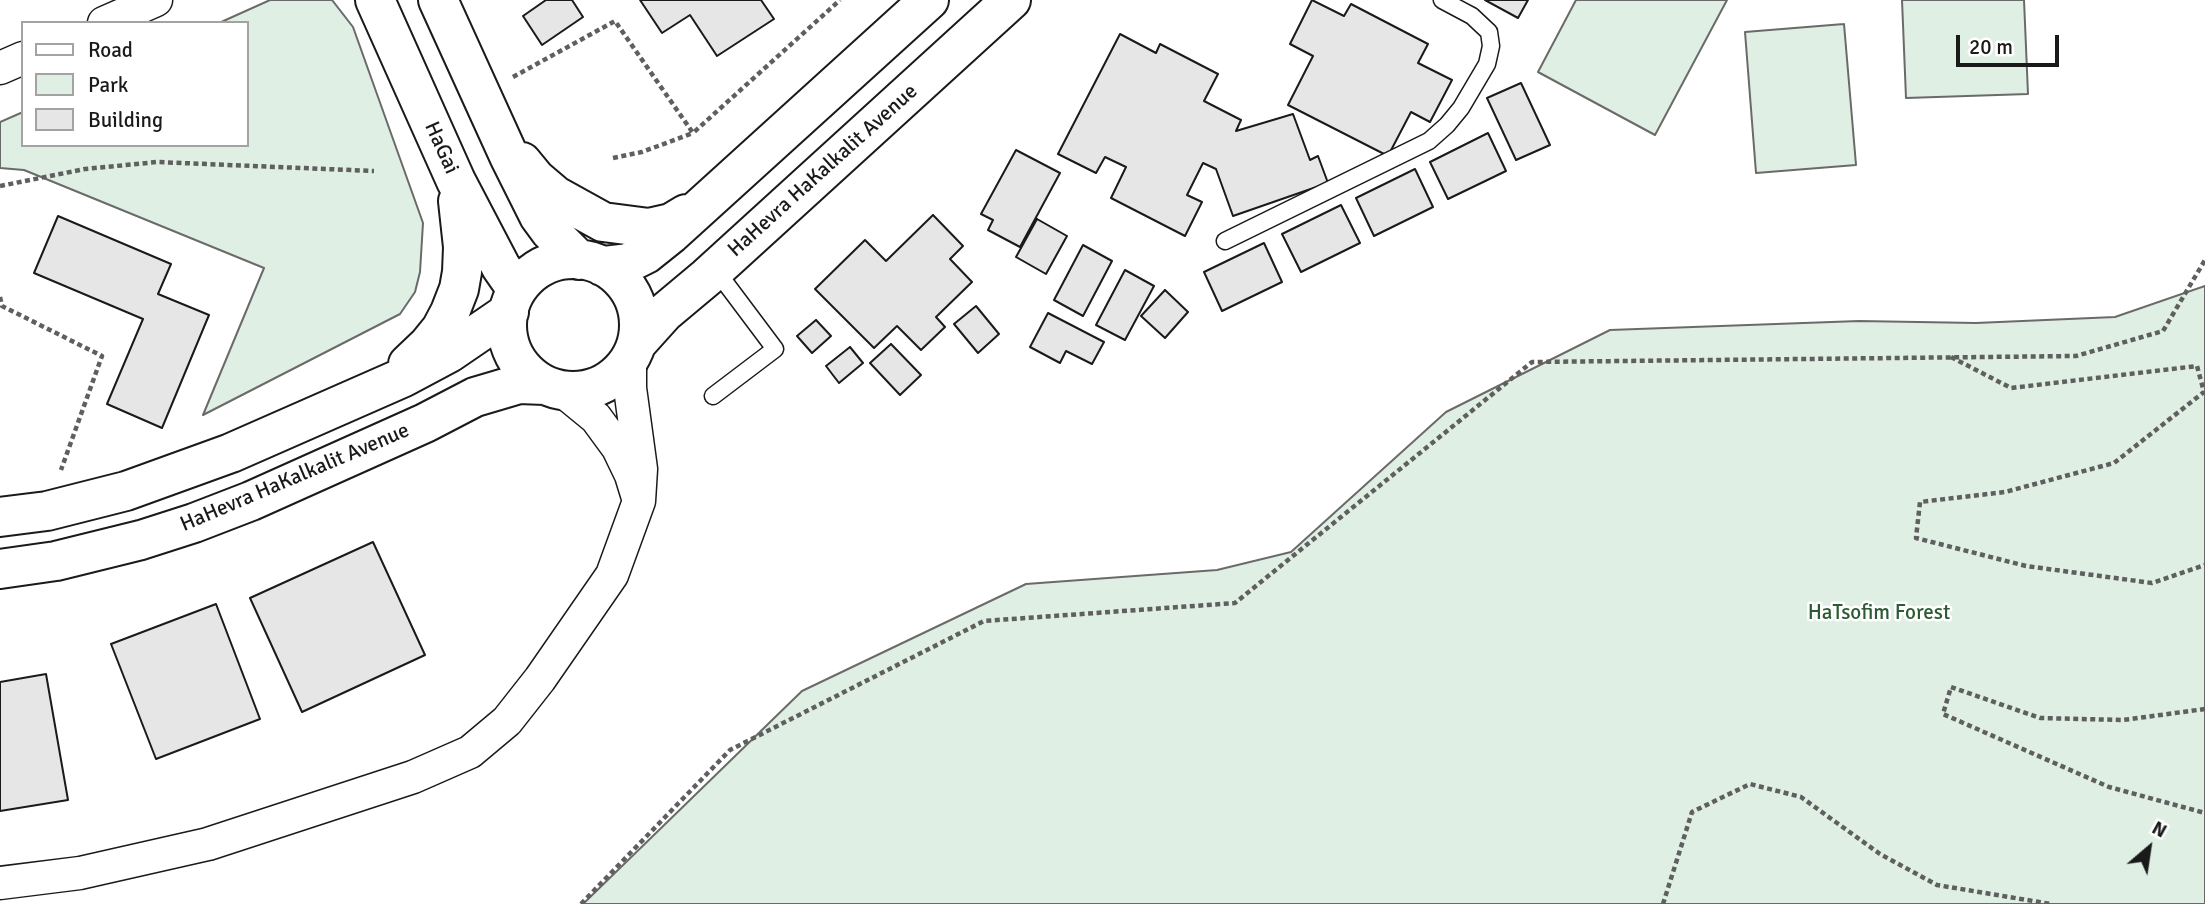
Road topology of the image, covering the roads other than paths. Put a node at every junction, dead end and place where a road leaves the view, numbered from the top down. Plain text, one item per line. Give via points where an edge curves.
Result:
1 (156, 0) edge
2 (375, 0) edge
3 (438, 0) edge
4 (929, 0) edge
5 (1011, 0) edge
6 (1442, 0) edge
7 (109, 21) edge
8 (21, 59) edge
9 (0, 68) edge
10 (499, 135) junction
11 (456, 181) junction
12 (706, 202) junction
13 (1225, 241) dead end
14 (590, 263) junction
15 (715, 269) junction
16 (513, 301) junction
17 (634, 352) junction
18 (385, 384) junction
19 (554, 388) junction
20 (713, 396) dead end
21 (639, 501) junction
22 (0, 517) edge
23 (0, 569) edge
24 (0, 883) edge

1 - 7 street
2 - 11 main road, HaGai
3 - 10 main road
4 - 12 main road
5 - 15 main road, HaHevra HaKalkalit Avenue
6 - 13 lane via 1472,16 1489,32 1491,46 1487,64 1447,125 1429,141
8 - 9 street
10 - 12 main road via 546,188 603,222 649,228 671,223
10 - 14 main road via 539,216 550,231
11 - 16 main road, HaGai via 501,267
11 - 18 main road via 463,247 459,289 441,329
12 - 14 main road via 646,254 628,263
14 - 16 main road via 561,261 543,267 529,277
14 - 17 main road via 617,276 629,290 640,325
15 - 17 main road, HaHevra HaKalkalit Avenue via 664,313
15 - 20 lane via 775,349
16 - 18 main road via 449,353
16 - 19 main road via 507,334 514,354 527,372
17 - 19 main road via 617,376 600,386 582,391
17 - 21 street via 630,388 641,469
18 - 22 main road via 176,474 126,491
19 - 21 street via 596,418 618,448
19 - 23 main road, HaHevra HaKalkalit Avenue via 519,384 475,397 425,424 194,523 56,561
21 - 24 street via 612,575 507,721 470,752 413,777 208,844 80,873

